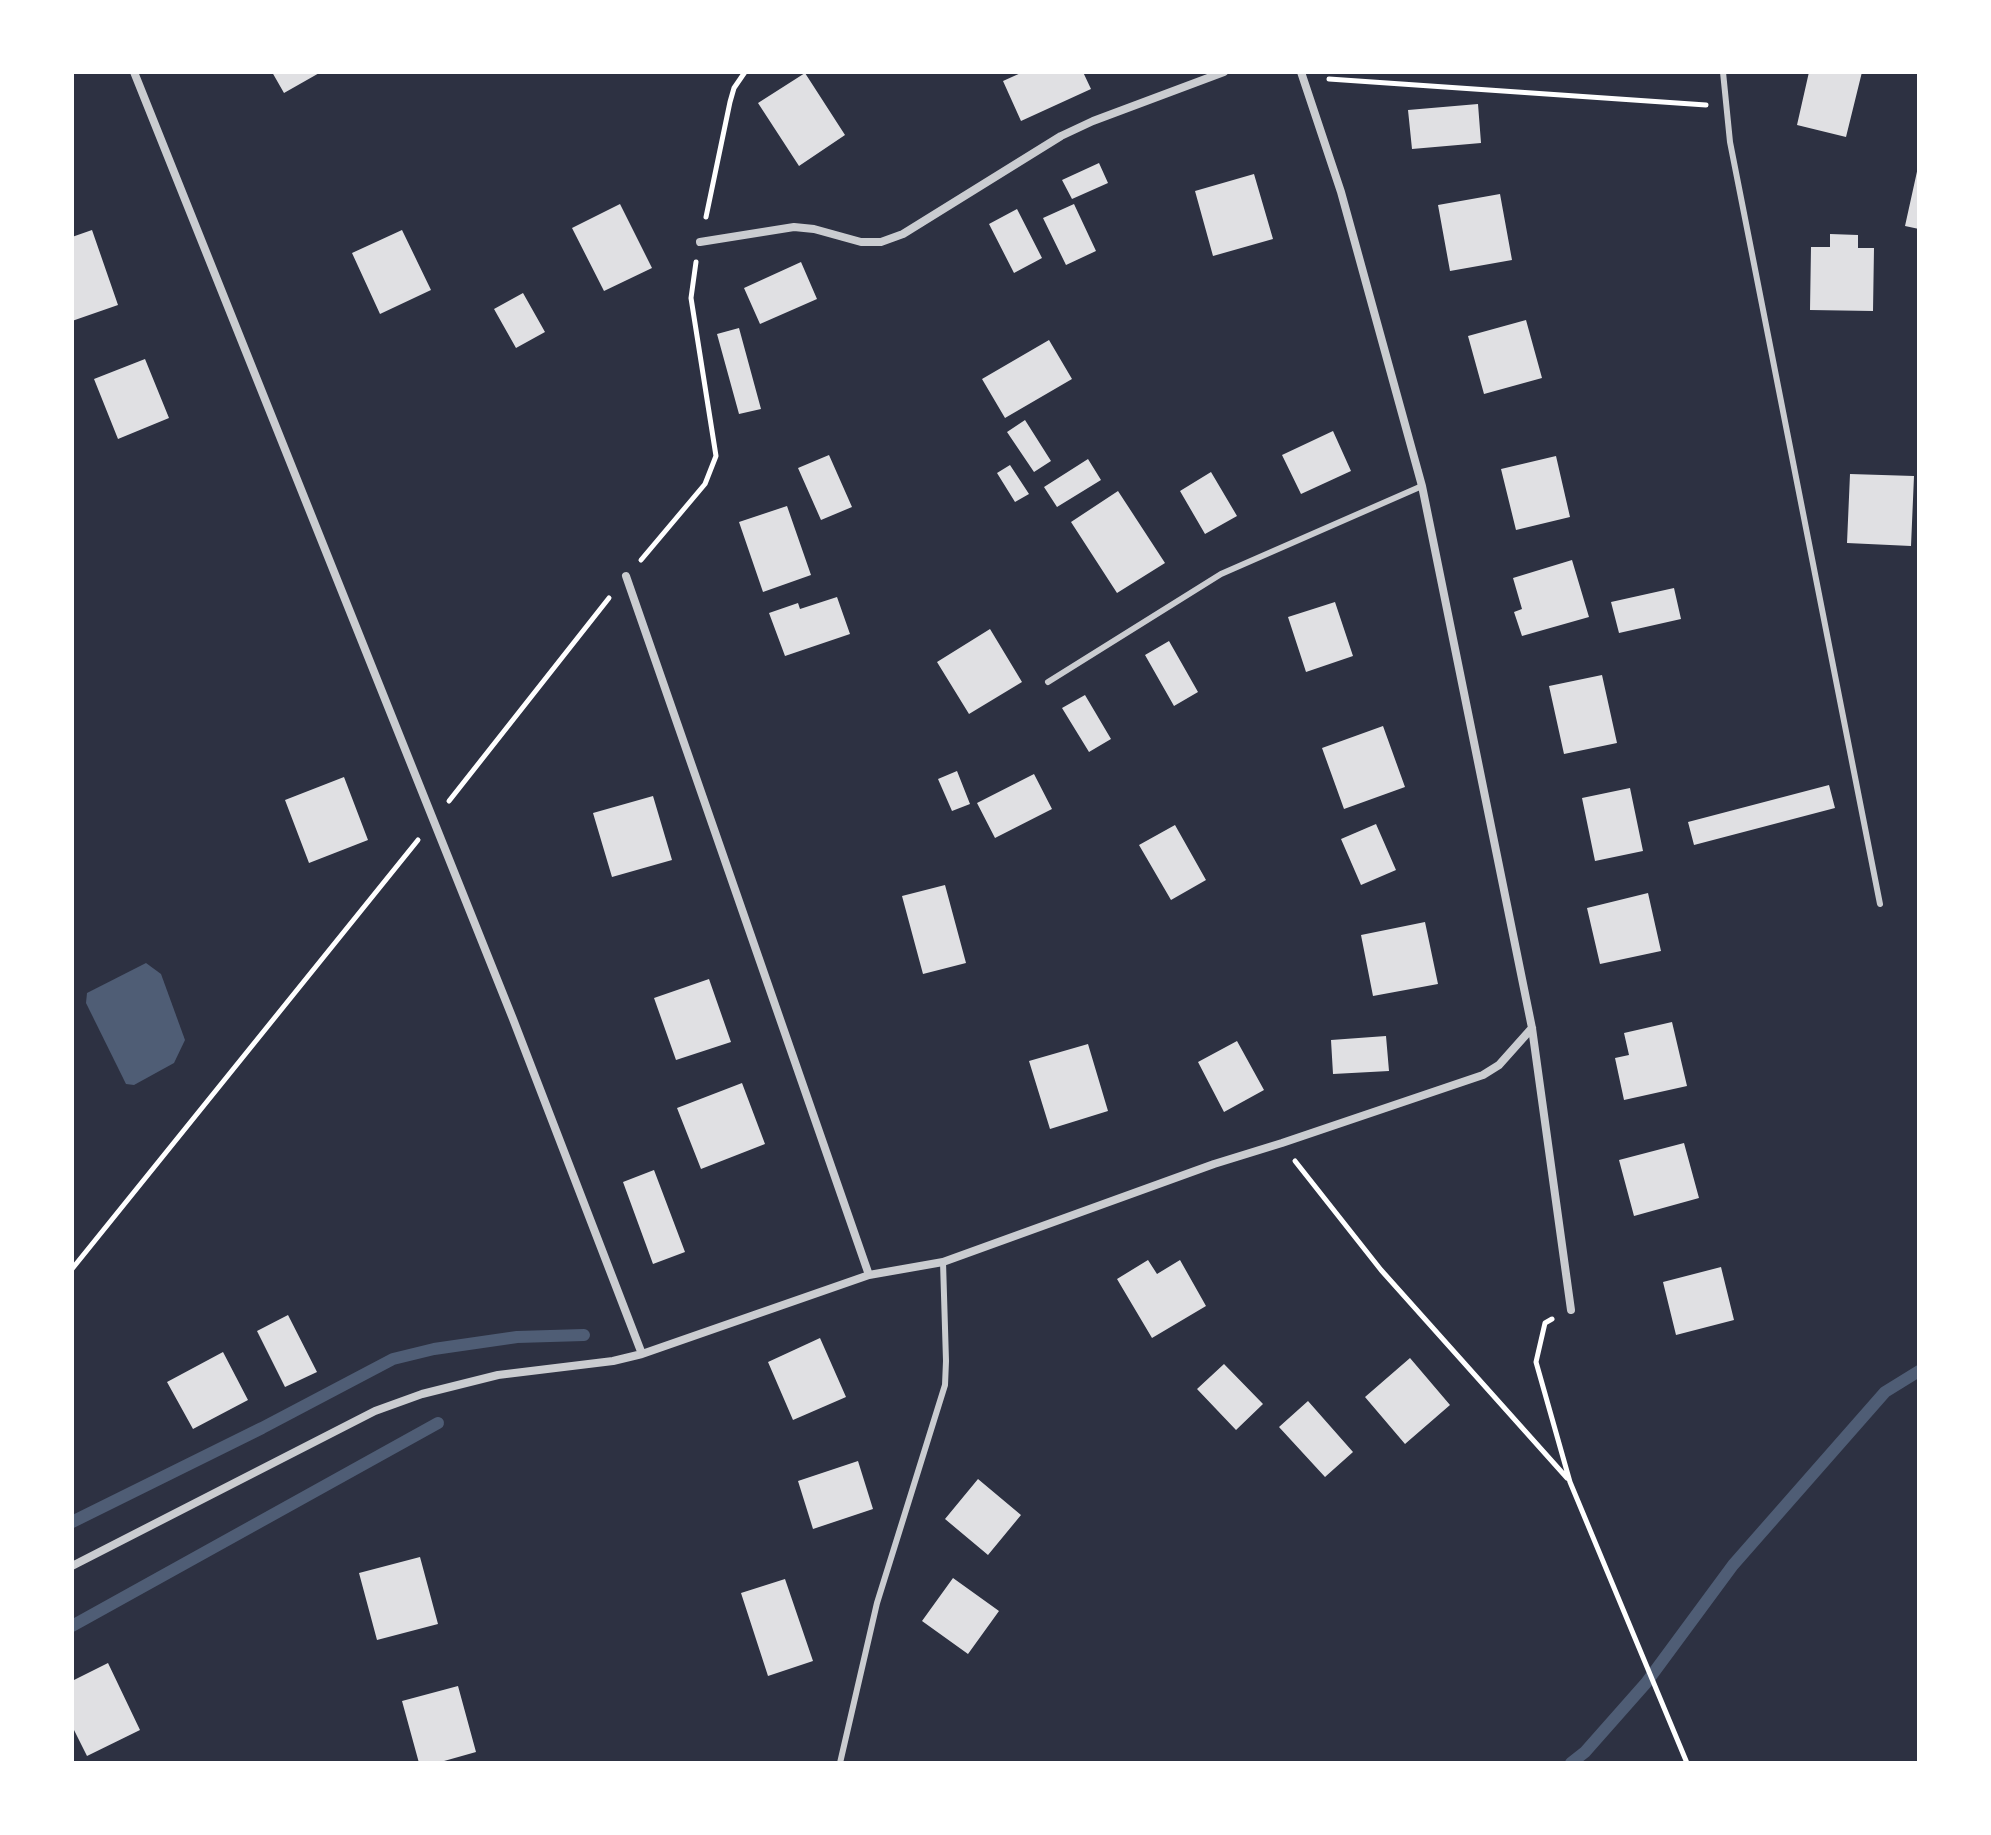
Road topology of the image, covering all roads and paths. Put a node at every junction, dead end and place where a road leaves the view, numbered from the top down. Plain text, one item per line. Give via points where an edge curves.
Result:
1 (134, 72) edge
2 (745, 72) edge
3 (1224, 72) edge
4 (1723, 72) edge
5 (1302, 75) edge
6 (1727, 106) junction
7 (700, 242) junction
8 (1422, 486) junction
9 (626, 576) junction
10 (1048, 682) dead end
11 (433, 821) junction
12 (1880, 904) dead end
13 (1532, 1028) junction
14 (1282, 1143) junction
15 (943, 1262) junction
16 (72, 1269) edge
17 (869, 1275) junction
18 (1571, 1310) joint
19 (642, 1354) junction
20 (1570, 1482) junction
21 (72, 1566) edge
22 (840, 1763) edge
23 (1687, 1763) edge

1 - 11 street
2 - 7 path via 730,102
3 - 7 street via 1061,136 903,234 881,242 794,227
4 - 6 lane
5 - 6 path
5 - 8 street via 1341,192
6 - 12 lane
7 - 9 path via 691,298 716,456 705,484
8 - 10 lane via 1221,574
8 - 13 street
9 - 11 path
9 - 17 street
11 - 16 path
11 - 19 street
13 - 14 street via 1483,1075
13 - 18 street
14 - 15 street
14 - 20 path via 1381,1270
15 - 17 street
15 - 22 lane via 945,1385 877,1603
17 - 19 street
18 - 20 path via 1545,1323 1536,1362
19 - 21 street via 498,1375 375,1411
20 - 23 path

